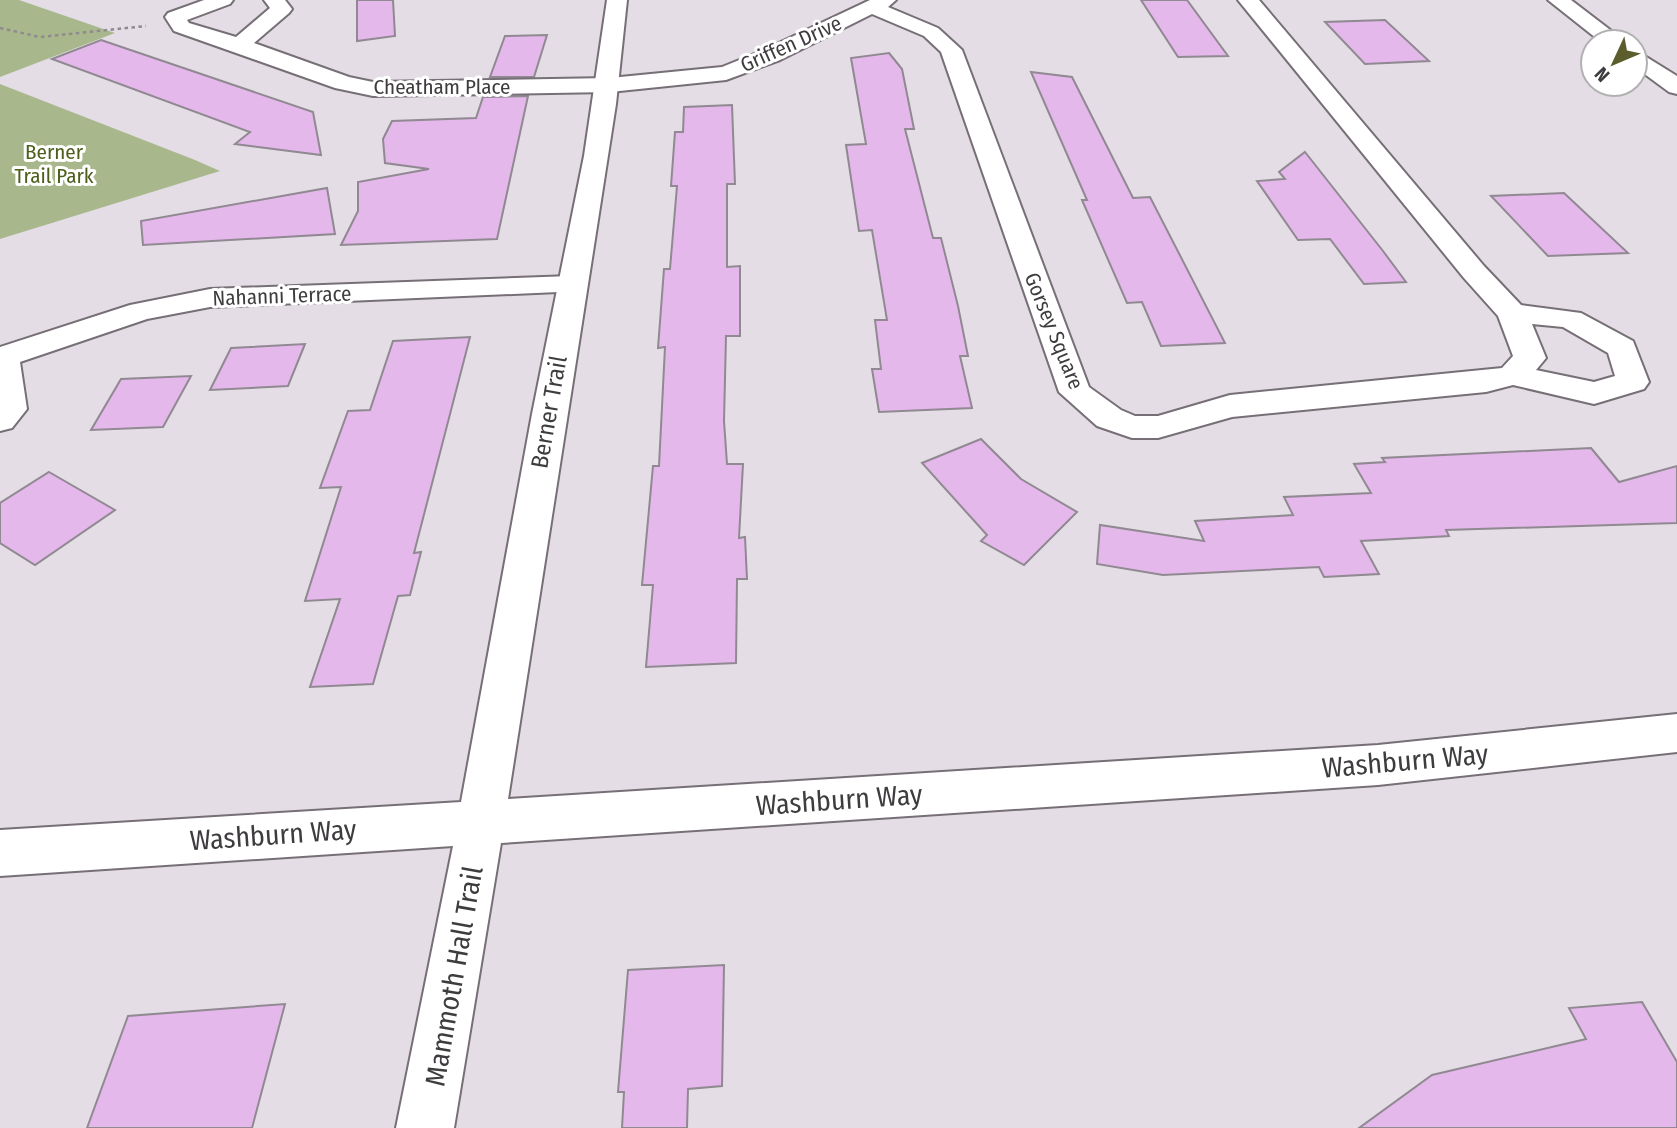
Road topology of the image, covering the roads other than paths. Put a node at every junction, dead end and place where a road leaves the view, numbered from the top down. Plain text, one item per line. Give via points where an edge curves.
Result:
1 (223, 0) edge
2 (274, 0) edge
3 (617, 0) edge
4 (1248, 0) edge
5 (1558, 0) edge
6 (879, 4) edge
7 (1596, 28) edge
8 (239, 45) junction
9 (1649, 67) edge
10 (610, 85) junction
11 (1677, 88) edge
12 (570, 285) junction
13 (1512, 313) junction
14 (1, 358) edge
15 (1513, 375) junction
16 (0, 420) edge
17 (1677, 733) edge
18 (481, 824) junction
19 (0, 853) edge
20 (425, 1128) edge

1 - 8 street, Cheatham Place via 175,17 181,27
2 - 8 street via 282,9
3 - 10 street, Berner Trail
4 - 13 street
5 - 7 street
6 - 10 street, Griffen Drive via 726,73
6 - 15 street, Gorsey Square via 931,32 951,50 1075,393 1109,418 1132,427 1158,427 1230,406 1486,382
8 - 10 street, Cheatham Place via 343,83 373,89
9 - 11 street
10 - 12 street, Berner Trail
12 - 14 street, Nahanni Terrace via 210,298 141,311
12 - 18 street, Berner Trail
13 - 15 street via 1530,358
13 - 15 street, Gorsey Square via 1570,319 1622,348 1633,382 1594,393
14 - 16 street, Nahanni Terrace via 10,409
17 - 18 street, Washburn Way via 1378,765
18 - 19 street, Washburn Way
18 - 20 street, Mammoth Hall Trail

